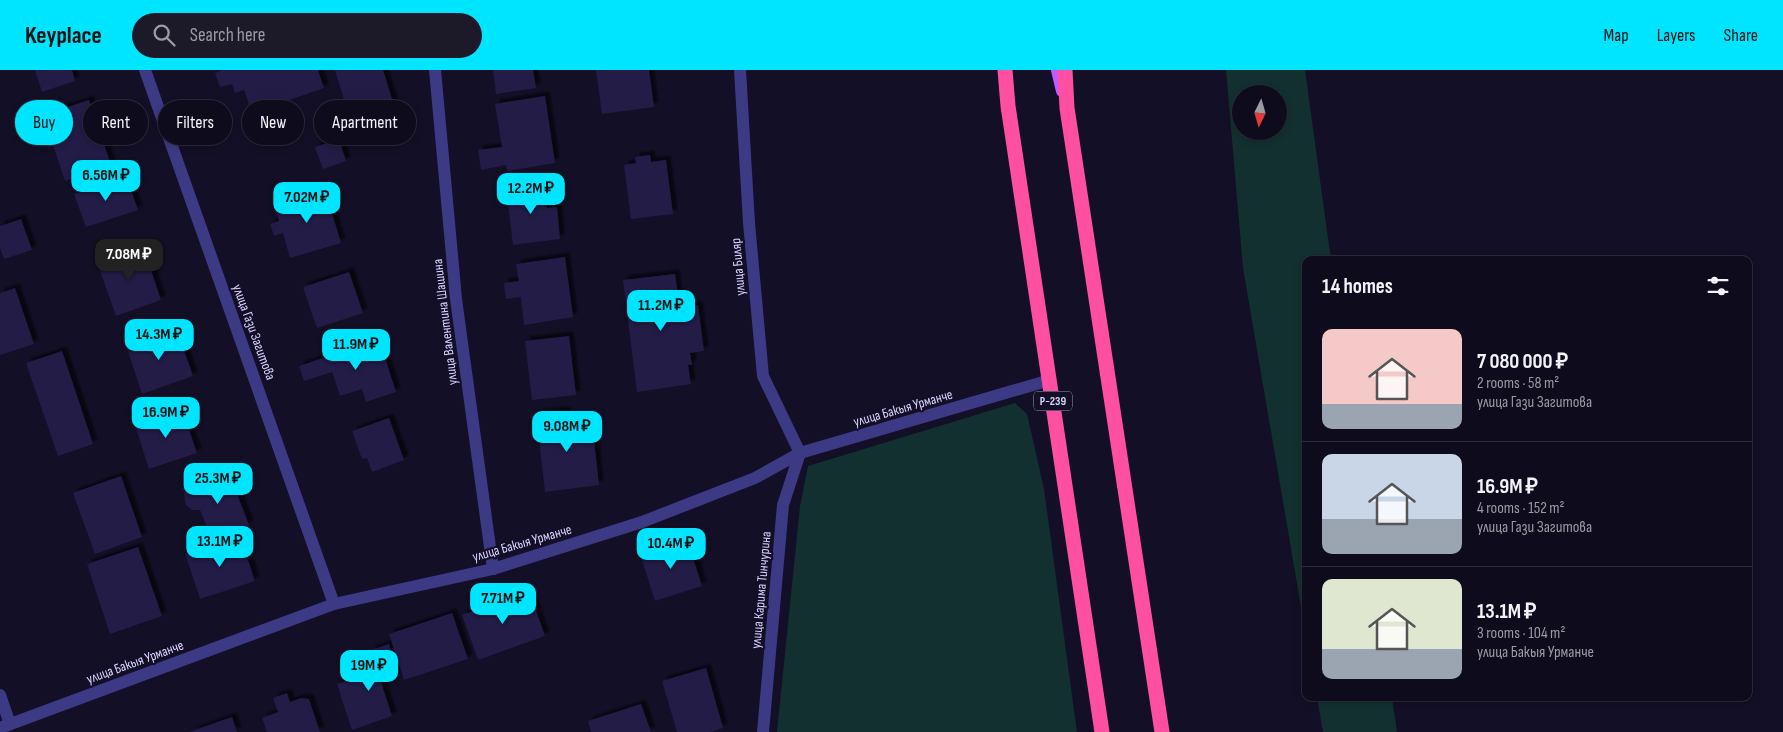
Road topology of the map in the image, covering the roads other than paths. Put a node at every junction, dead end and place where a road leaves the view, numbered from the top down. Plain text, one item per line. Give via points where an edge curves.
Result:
1 (145, 70) edge
2 (435, 70) edge
3 (740, 70) edge
4 (1005, 70) edge
5 (1056, 70) edge
6 (1065, 70) edge
7 (1067, 108) junction
8 (1050, 380) junction
9 (800, 453) junction
10 (494, 569) junction
11 (334, 604) junction
12 (0, 695) edge
13 (5, 726) edge
14 (763, 732) edge
15 (1102, 732) edge
16 (1162, 732) edge

1 - 11 street, улица Гази Загитова
2 - 10 street, улица Валентина Шашина via 456,299
3 - 9 street, улица Биляр via 763,376
4 - 8 highway, Р-239
5 - 7 main road
6 - 7 highway
7 - 16 highway
8 - 9 street, улица Бакыя Урманче
8 - 15 highway, Р-239
9 - 10 street, улица Бакыя Урманче via 755,478 642,522
9 - 14 street, улица Карима Тинчурина via 783,505
10 - 11 street, улица Бакыя Урманче
11 - 13 street, улица Бакыя Урманче
12 - 13 street

